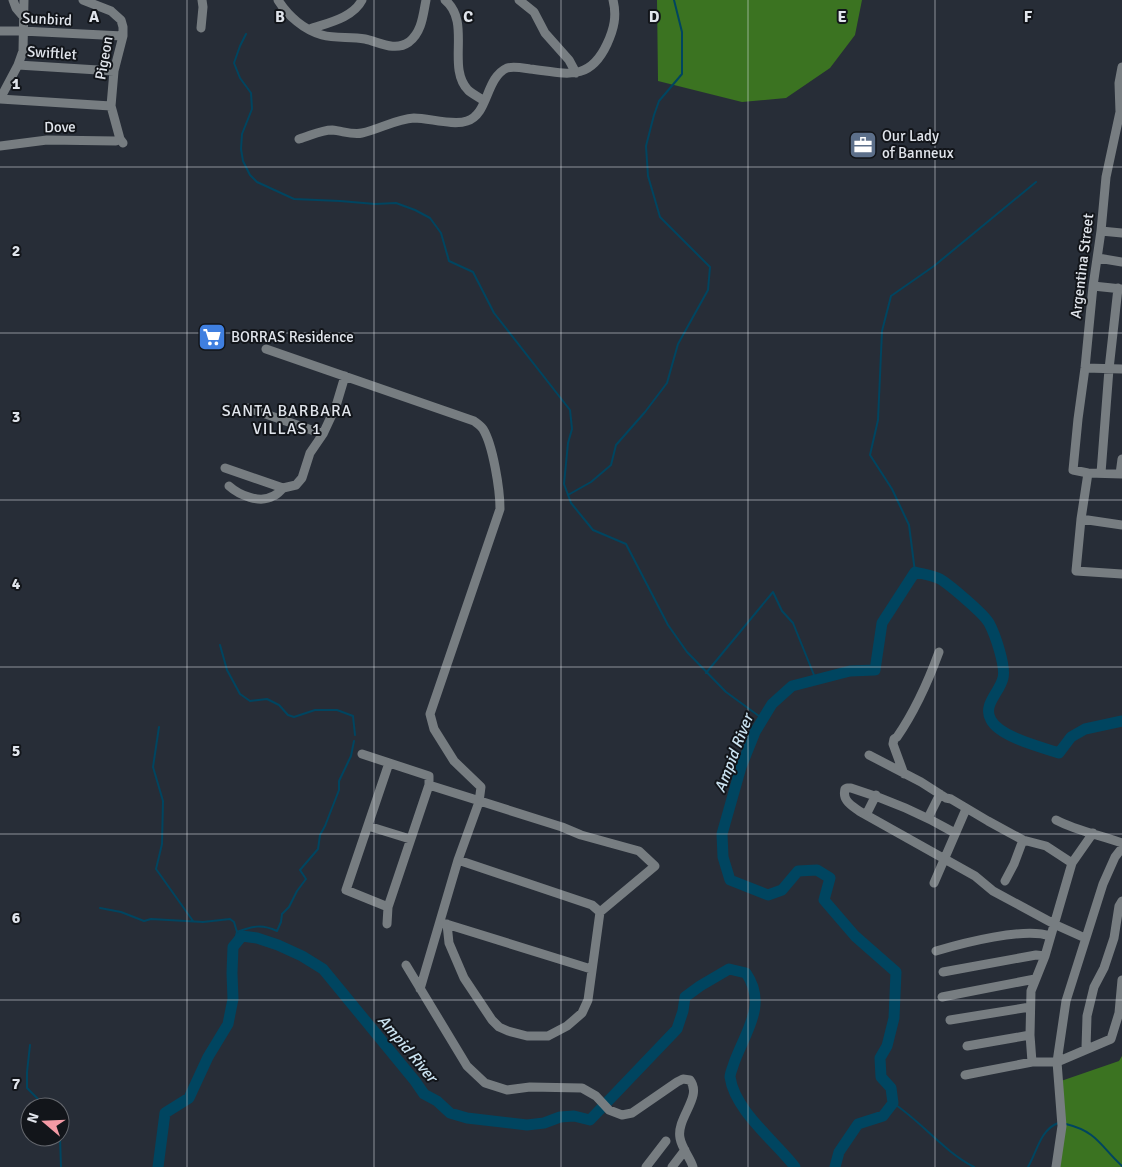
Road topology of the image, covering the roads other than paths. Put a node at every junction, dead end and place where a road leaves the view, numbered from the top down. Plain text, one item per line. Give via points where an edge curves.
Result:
1 (13, 0) edge
2 (24, 0) edge
3 (83, 0) edge
4 (202, 0) edge
5 (278, 0) edge
6 (362, 0) edge
7 (426, 0) edge
8 (445, 0) edge
9 (519, 0) edge
10 (612, 0) edge
11 (22, 15) junction
12 (200, 28) dead end
13 (310, 29) junction
14 (0, 31) edge
15 (22, 31) junction
16 (123, 36) junction
17 (18, 64) junction
18 (1122, 67) edge
19 (114, 71) junction
20 (576, 73) junction
21 (1121, 83) edge
22 (0, 99) edge
23 (484, 101) junction
24 (111, 106) junction
25 (1121, 112) edge
26 (299, 139) dead end
27 (122, 141) joint
28 (0, 146) edge
29 (1101, 231) junction
30 (1122, 233) edge
31 (1098, 258) junction
32 (1122, 262) edge
33 (1093, 286) junction
34 (1120, 288) edge
35 (266, 349) dead end
36 (1085, 368) junction
37 (1109, 369) junction
38 (1122, 369) edge
39 (345, 376) junction
40 (248, 408) dead end
41 (324, 434) junction
42 (1122, 459) edge
43 (225, 468) dead end
44 (1088, 472) junction
45 (1100, 473) junction
46 (1121, 474) edge
47 (229, 486) dead end
48 (283, 488) junction
49 (1081, 519) junction
50 (1122, 525) edge
51 (1122, 574) edge
52 (939, 652) dead end
53 (362, 754) dead end
54 (870, 755) dead end
55 (389, 763) junction
56 (904, 774) junction
57 (429, 785) junction
58 (940, 794) junction
59 (876, 795) junction
60 (479, 802) junction
61 (966, 809) junction
62 (866, 815) junction
63 (928, 818) junction
64 (1056, 820) dead end
65 (368, 826) junction
66 (955, 833) junction
67 (1093, 833) junction
68 (410, 839) junction
69 (1024, 840) junction
70 (1122, 843) edge
71 (1122, 848) edge
72 (944, 858) junction
73 (458, 860) junction
74 (1072, 863) junction
75 (1005, 881) dead end
76 (934, 883) dead end
77 (1122, 901) edge
78 (388, 907) junction
79 (600, 912) junction
80 (443, 923) junction
81 (1053, 923) junction
82 (387, 924) dead end
83 (1050, 936) junction
84 (1084, 938) junction
85 (936, 950) dead end
86 (1045, 956) junction
87 (406, 965) dead end
88 (591, 969) junction
89 (944, 972) dead end
90 (1035, 979) junction
91 (1122, 980) edge
92 (420, 988) junction
93 (942, 997) dead end
94 (1030, 1007) junction
95 (950, 1020) dead end
96 (1030, 1035) junction
97 (968, 1046) dead end
98 (1086, 1048) junction
99 (1032, 1062) junction
100 (1057, 1062) junction
101 (966, 1075) dead end
102 (666, 1141) dead end
103 (685, 1150) junction
104 (646, 1167) edge
105 (672, 1167) edge
106 (693, 1167) edge
107 (1056, 1167) edge

1 - 11 street
2 - 11 street
3 - 16 street, Pigeon via 111,11 121,20
4 - 12 street
5 - 13 street via 292,17
6 - 13 street via 347,15
7 - 13 street via 416,36 401,46 362,38 322,35
8 - 23 street via 456,16 460,78 468,90
9 - 20 street via 534,12
10 - 20 street via 614,26 602,54 596,63
11 - 15 street
14 - 15 street, Sunbird
15 - 16 street, Sunbird
15 - 17 street via 23,50
16 - 19 street, Pigeon
17 - 19 street, Swiftlet
17 - 22 street
18 - 21 street, Argentina Street
19 - 24 street, Pigeon
20 - 23 street via 509,68 499,73
21 - 25 street, Argentina Street
22 - 24 street
23 - 26 street via 468,121 407,119 362,132 350,134 332,130
24 - 27 street, Pigeon
25 - 29 street, Argentina Street via 1106,177
27 - 28 street, Dove via 47,140
29 - 30 street
29 - 31 street, Argentina Street
31 - 32 street
31 - 33 street, Argentina Street
33 - 34 street
33 - 36 street, Argentina Street
34 - 37 street
35 - 39 street
36 - 37 street
36 - 44 street, Argentina Street via 1073,470
37 - 38 street
37 - 45 street
39 - 41 street
39 - 60 street via 474,421 482,427 489,442 500,509 430,714 434,729 454,761 481,787
40 - 41 street
41 - 48 street via 310,453 302,478 296,485
42 - 46 street
43 - 48 street
44 - 45 street
44 - 49 street
45 - 46 street
47 - 48 street via 237,494 263,500 273,497
49 - 50 street
49 - 51 street via 1076,571
52 - 56 street via 912,715 892,744
53 - 55 street
54 - 56 street
55 - 57 street via 429,776
55 - 65 street
56 - 58 street
57 - 60 street
57 - 68 street
58 - 61 street
58 - 63 street
59 - 62 street
59 - 62 street via 845,789 844,796 849,804
59 - 63 street
60 - 73 street
60 - 79 street via 639,852 655,866
61 - 66 street
61 - 69 street
62 - 72 street
63 - 66 street
64 - 67 street via 1073,829
65 - 68 street
65 - 78 street via 346,890
66 - 72 street
67 - 70 street
67 - 74 street
68 - 78 street
69 - 74 street via 1046,846
69 - 75 street
71 - 84 street via 1107,875
72 - 76 street
72 - 81 street via 993,891
73 - 79 street via 592,905
73 - 80 street
74 - 81 street
77 - 98 street via 1114,938 1094,987 1087,1016
78 - 82 street
79 - 88 street
80 - 88 street
80 - 88 street via 464,978 492,1020 508,1031 527,1036 548,1036 566,1026 582,1013 588,1000
80 - 92 street
81 - 83 street
81 - 84 street
83 - 85 street via 1021,934
83 - 86 street
84 - 100 street via 1066,1001
86 - 89 street
86 - 90 street
87 - 92 street
90 - 93 street
90 - 94 street
91 - 98 street via 1119,1013 1111,1039
92 - 103 street via 467,1066 485,1083 507,1090 582,1088 596,1096 609,1110 622,1115 632,1114 677,1082 690,1080 695,1094 681,1124 680,1138
94 - 95 street
94 - 96 street
96 - 97 street
96 - 99 street
98 - 100 street
99 - 100 street
99 - 101 street
100 - 107 street via 1062,1126
102 - 104 street
103 - 105 street
103 - 106 street

